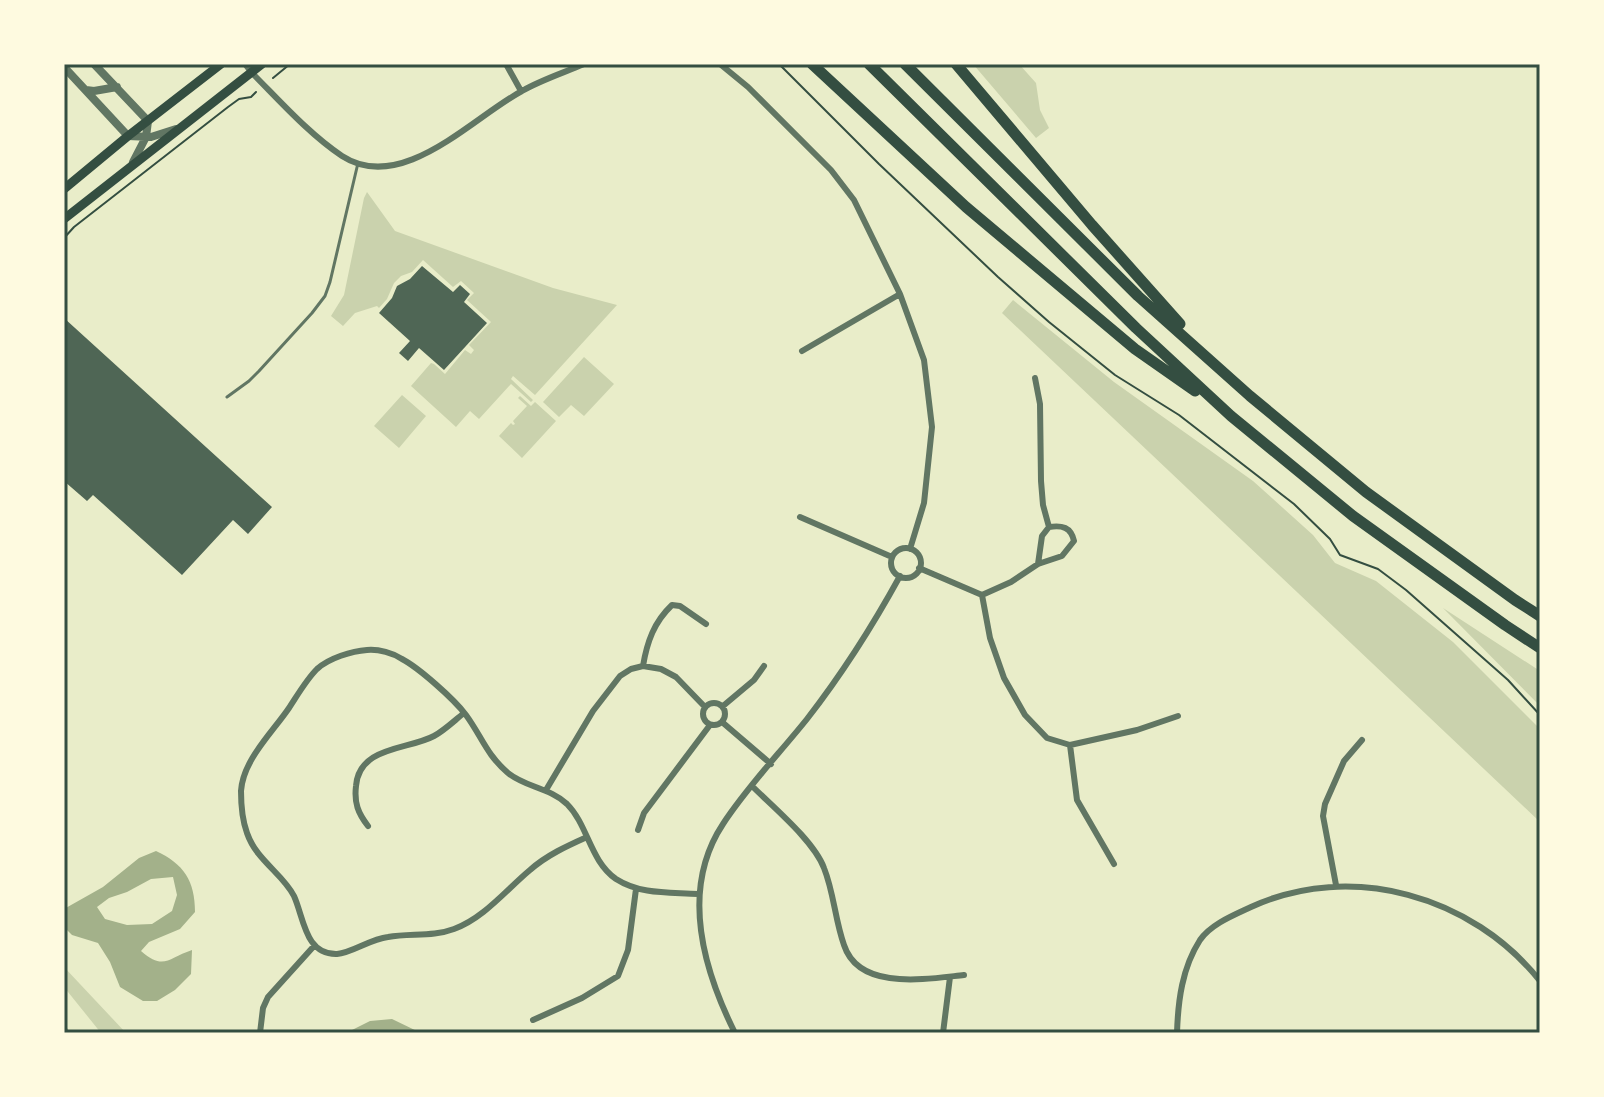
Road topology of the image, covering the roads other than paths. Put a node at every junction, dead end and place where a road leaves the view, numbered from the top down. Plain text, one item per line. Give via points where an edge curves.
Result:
1 (94, 64) edge
2 (221, 64) edge
3 (262, 64) edge
4 (506, 64) edge
5 (584, 64) edge
6 (720, 64) edge
7 (812, 64) edge
8 (869, 64) edge
9 (905, 64) edge
10 (956, 64) edge
11 (64, 67) edge
12 (248, 68) edge
13 (117, 87) junction
14 (84, 88) junction
15 (521, 91) junction
16 (148, 121) junction
17 (184, 125) junction
18 (128, 136) junction
19 (146, 137) junction
20 (358, 163) junction
21 (127, 170) junction
22 (64, 189) edge
23 (64, 219) edge
24 (900, 294) junction
25 (802, 351) dead end
26 (1215, 365) junction
27 (1035, 378) dead end
28 (227, 397) dead end
29 (1231, 416) junction
30 (800, 517) dead end
31 (1049, 527) junction
32 (910, 549) junction
33 (892, 557) junction
34 (1038, 564) junction
35 (919, 568) junction
36 (900, 576) junction
37 (982, 595) junction
38 (1540, 616) edge
39 (706, 624) dead end
40 (1540, 648) edge
41 (643, 666) junction
42 (764, 666) dead end
43 (723, 706) junction
44 (705, 707) junction
45 (464, 713) junction
46 (1178, 716) dead end
47 (722, 722) junction
48 (710, 725) junction
49 (1362, 740) dead end
50 (1070, 745) junction
51 (771, 764) junction
52 (752, 786) junction
53 (546, 790) junction
54 (368, 826) dead end
55 (638, 830) dead end
56 (587, 837) junction
57 (1114, 864) dead end
58 (1336, 885) junction
59 (636, 889) junction
60 (698, 894) junction
61 (314, 946) junction
62 (964, 975) dead end
63 (950, 977) junction
64 (1540, 981) edge
65 (533, 1020) dead end
66 (260, 1033) edge
67 (735, 1033) edge
68 (943, 1033) edge
69 (1177, 1033) edge

1 - 13 street
2 - 16 main road
3 - 12 main road
4 - 15 street
5 - 15 street
6 - 24 street via 831,170 854,200
7 - 29 highway via 966,207 1135,349
8 - 29 highway
9 - 26 highway via 1138,296
10 - 26 highway
11 - 14 street
12 - 17 main road
12 - 20 street via 314,133
13 - 14 street
13 - 16 street
14 - 18 street
15 - 20 street via 415,160 382,166
16 - 18 main road
16 - 19 street
17 - 19 street
17 - 21 main road
18 - 19 street
18 - 22 main road
19 - 21 street
20 - 28 lane via 325,296 259,371
21 - 23 main road
24 - 25 street
24 - 32 street via 924,360 932,427 924,503
26 - 38 highway via 1366,492
27 - 31 street
29 - 40 highway via 1353,516
30 - 33 street
31 - 34 street via 1042,536
31 - 34 street via 1067,528 1074,541 1062,556
32 - 33 street
32 - 35 street via 920,559
33 - 36 street via 891,566
34 - 37 street
35 - 36 street via 913,576
35 - 37 street
36 - 51 street via 869,632
37 - 50 street via 1004,678 1025,715 1047,738
39 - 41 street via 672,605 648,641
41 - 44 street via 676,677
41 - 53 street via 612,684
42 - 43 street
43 - 44 street via 713,702
43 - 47 street
44 - 48 street via 703,717
45 - 53 street via 491,757 512,776
45 - 54 street via 433,737 393,748 363,766 355,798
45 - 61 street via 403,659 367,650 317,669 258,749 241,790 247,835 292,892
46 - 50 street
47 - 48 street
47 - 51 street
48 - 55 street via 644,813
49 - 58 street via 1344,761 1325,804
50 - 57 street via 1077,800
51 - 52 street
52 - 60 street via 721,826
52 - 63 street via 824,865 844,948 860,969 885,977
53 - 56 street via 566,803
56 - 59 street via 600,863
56 - 61 street via 544,860 480,915 454,929 389,936 340,954
58 - 64 street via 1382,889 1442,906 1499,939
58 - 69 street via 1266,900 1229,917 1202,938 1178,1003
59 - 60 street
59 - 65 street via 628,950 618,976
60 - 67 street via 702,945
61 - 66 street via 268,997
62 - 63 street
63 - 68 street

